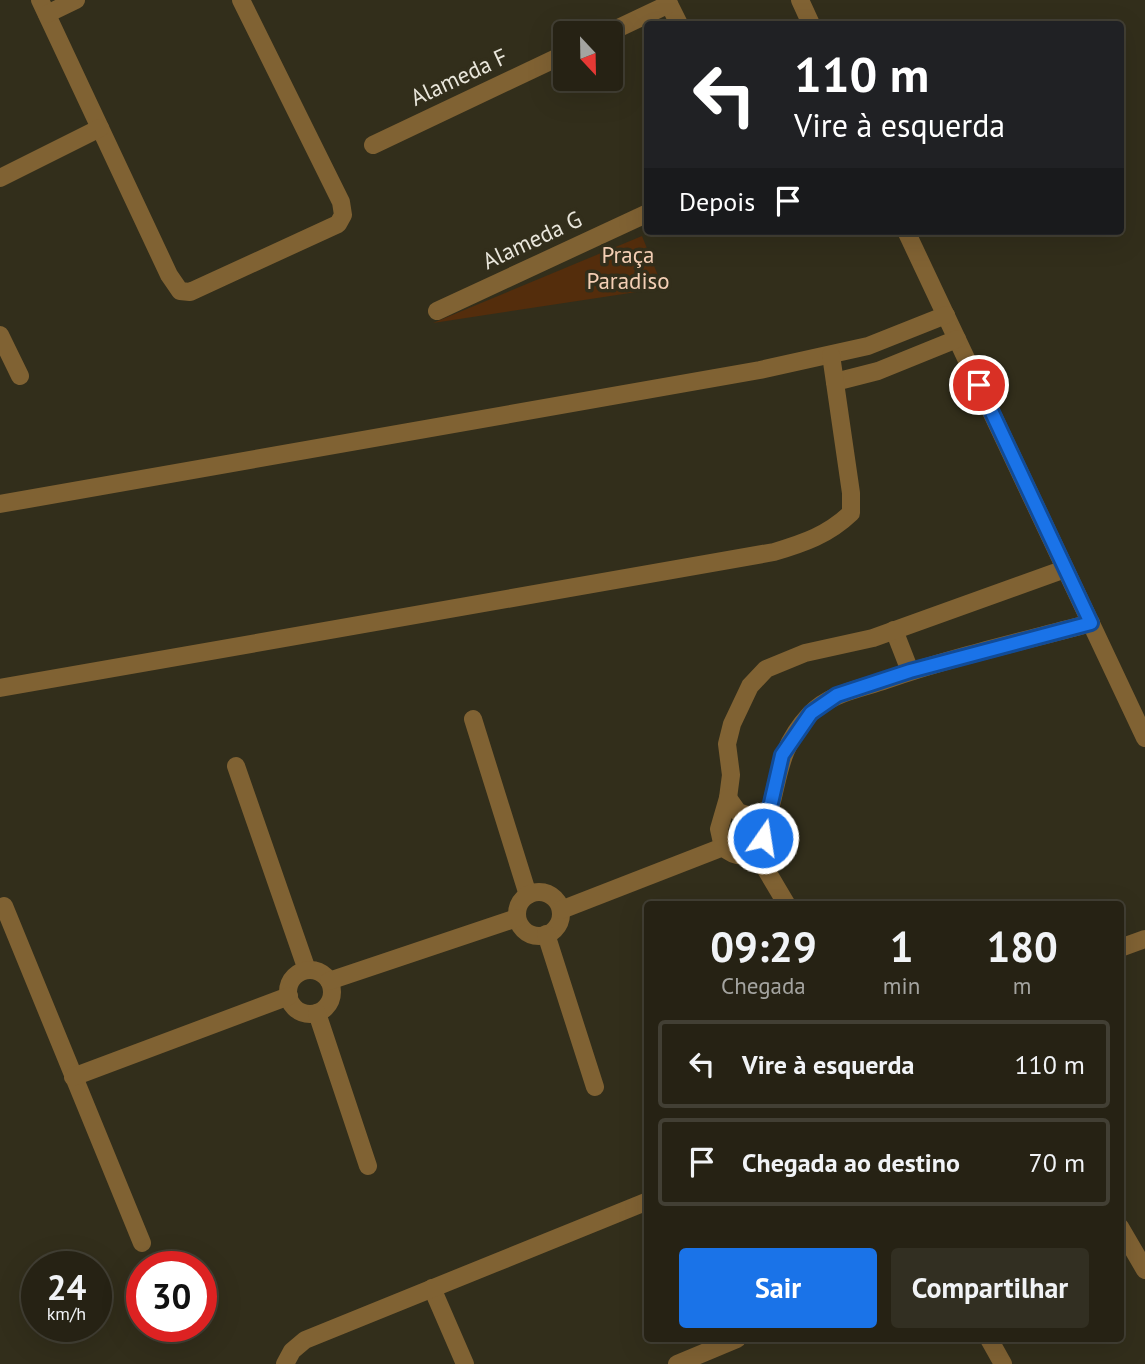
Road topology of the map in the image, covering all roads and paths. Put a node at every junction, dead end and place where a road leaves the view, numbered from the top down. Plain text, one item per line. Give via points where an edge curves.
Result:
1 (76, 0) edge
2 (241, 0) edge
3 (800, 0) edge
4 (668, 2) edge
5 (43, 7) edge
6 (678, 21) edge
7 (810, 21) edge
8 (623, 25) edge
9 (553, 60) edge
10 (100, 128) junction
11 (373, 145) dead end
12 (0, 178) edge
13 (644, 215) edge
14 (908, 235) edge
15 (437, 311) dead end
16 (946, 315) junction
17 (0, 335) edge
18 (957, 339) junction
19 (831, 355) junction
20 (20, 376) dead end
21 (835, 383) junction
22 (0, 504) edge
23 (1065, 569) junction
24 (1091, 623) junction
25 (894, 630) junction
26 (910, 671) junction
27 (0, 688) edge
28 (473, 719) dead end
29 (1145, 738) edge
30 (236, 766) dead end
31 (728, 798) junction
32 (770, 811) junction
33 (723, 847) junction
34 (755, 851) junction
35 (528, 895) junction
36 (785, 901) edge
37 (5, 906) dead end
38 (561, 910) junction
39 (517, 918) junction
40 (546, 934) junction
41 (1145, 939) edge
42 (1124, 947) edge
43 (307, 970) junction
44 (329, 981) junction
45 (289, 996) junction
46 (317, 1013) junction
47 (73, 1077) junction
48 (595, 1087) dead end
49 (368, 1166) dead end
50 (644, 1203) edge
51 (1124, 1234) edge
52 (142, 1243) dead end
53 (1145, 1270) edge
54 (432, 1288) junction
55 (730, 1342) edge
56 (991, 1342) edge
57 (285, 1364) edge
58 (465, 1364) edge
59 (677, 1364) edge
60 (1003, 1364) edge

1 - 5 street
2 - 10 street via 341,202 344,215 338,224 190,292 180,291
3 - 7 street
4 - 6 street
4 - 8 street
5 - 10 street
9 - 11 street, Alameda F
10 - 12 street
13 - 15 street, Alameda G
14 - 16 street
16 - 18 street
16 - 19 street via 868,346
17 - 20 street
18 - 21 street
18 - 23 street
19 - 21 street
19 - 22 street
21 - 27 street via 851,513 834,529 808,541 774,552
23 - 24 street
23 - 25 street
24 - 26 street
24 - 29 street
25 - 26 street
25 - 31 street via 805,653 766,669 750,686 732,723 727,744
26 - 32 street via 837,695 811,713 782,755
28 - 35 street
30 - 43 street
31 - 32 street via 738,812 754,817
31 - 33 street via 719,829
32 - 34 street
33 - 34 street via 739,856
33 - 38 street
34 - 36 street
35 - 38 street via 545,892
35 - 39 street via 517,909
37 - 47 street
38 - 40 street via 558,925
39 - 40 street via 528,933
39 - 44 street
40 - 48 street
41 - 42 street
43 - 44 street
43 - 45 street via 293,979
44 - 46 street via 329,1003
45 - 46 street via 299,1011
45 - 47 street
46 - 49 street
47 - 52 street
50 - 54 street
51 - 53 street
54 - 57 street via 305,1340
54 - 58 street
55 - 59 street
56 - 60 street

